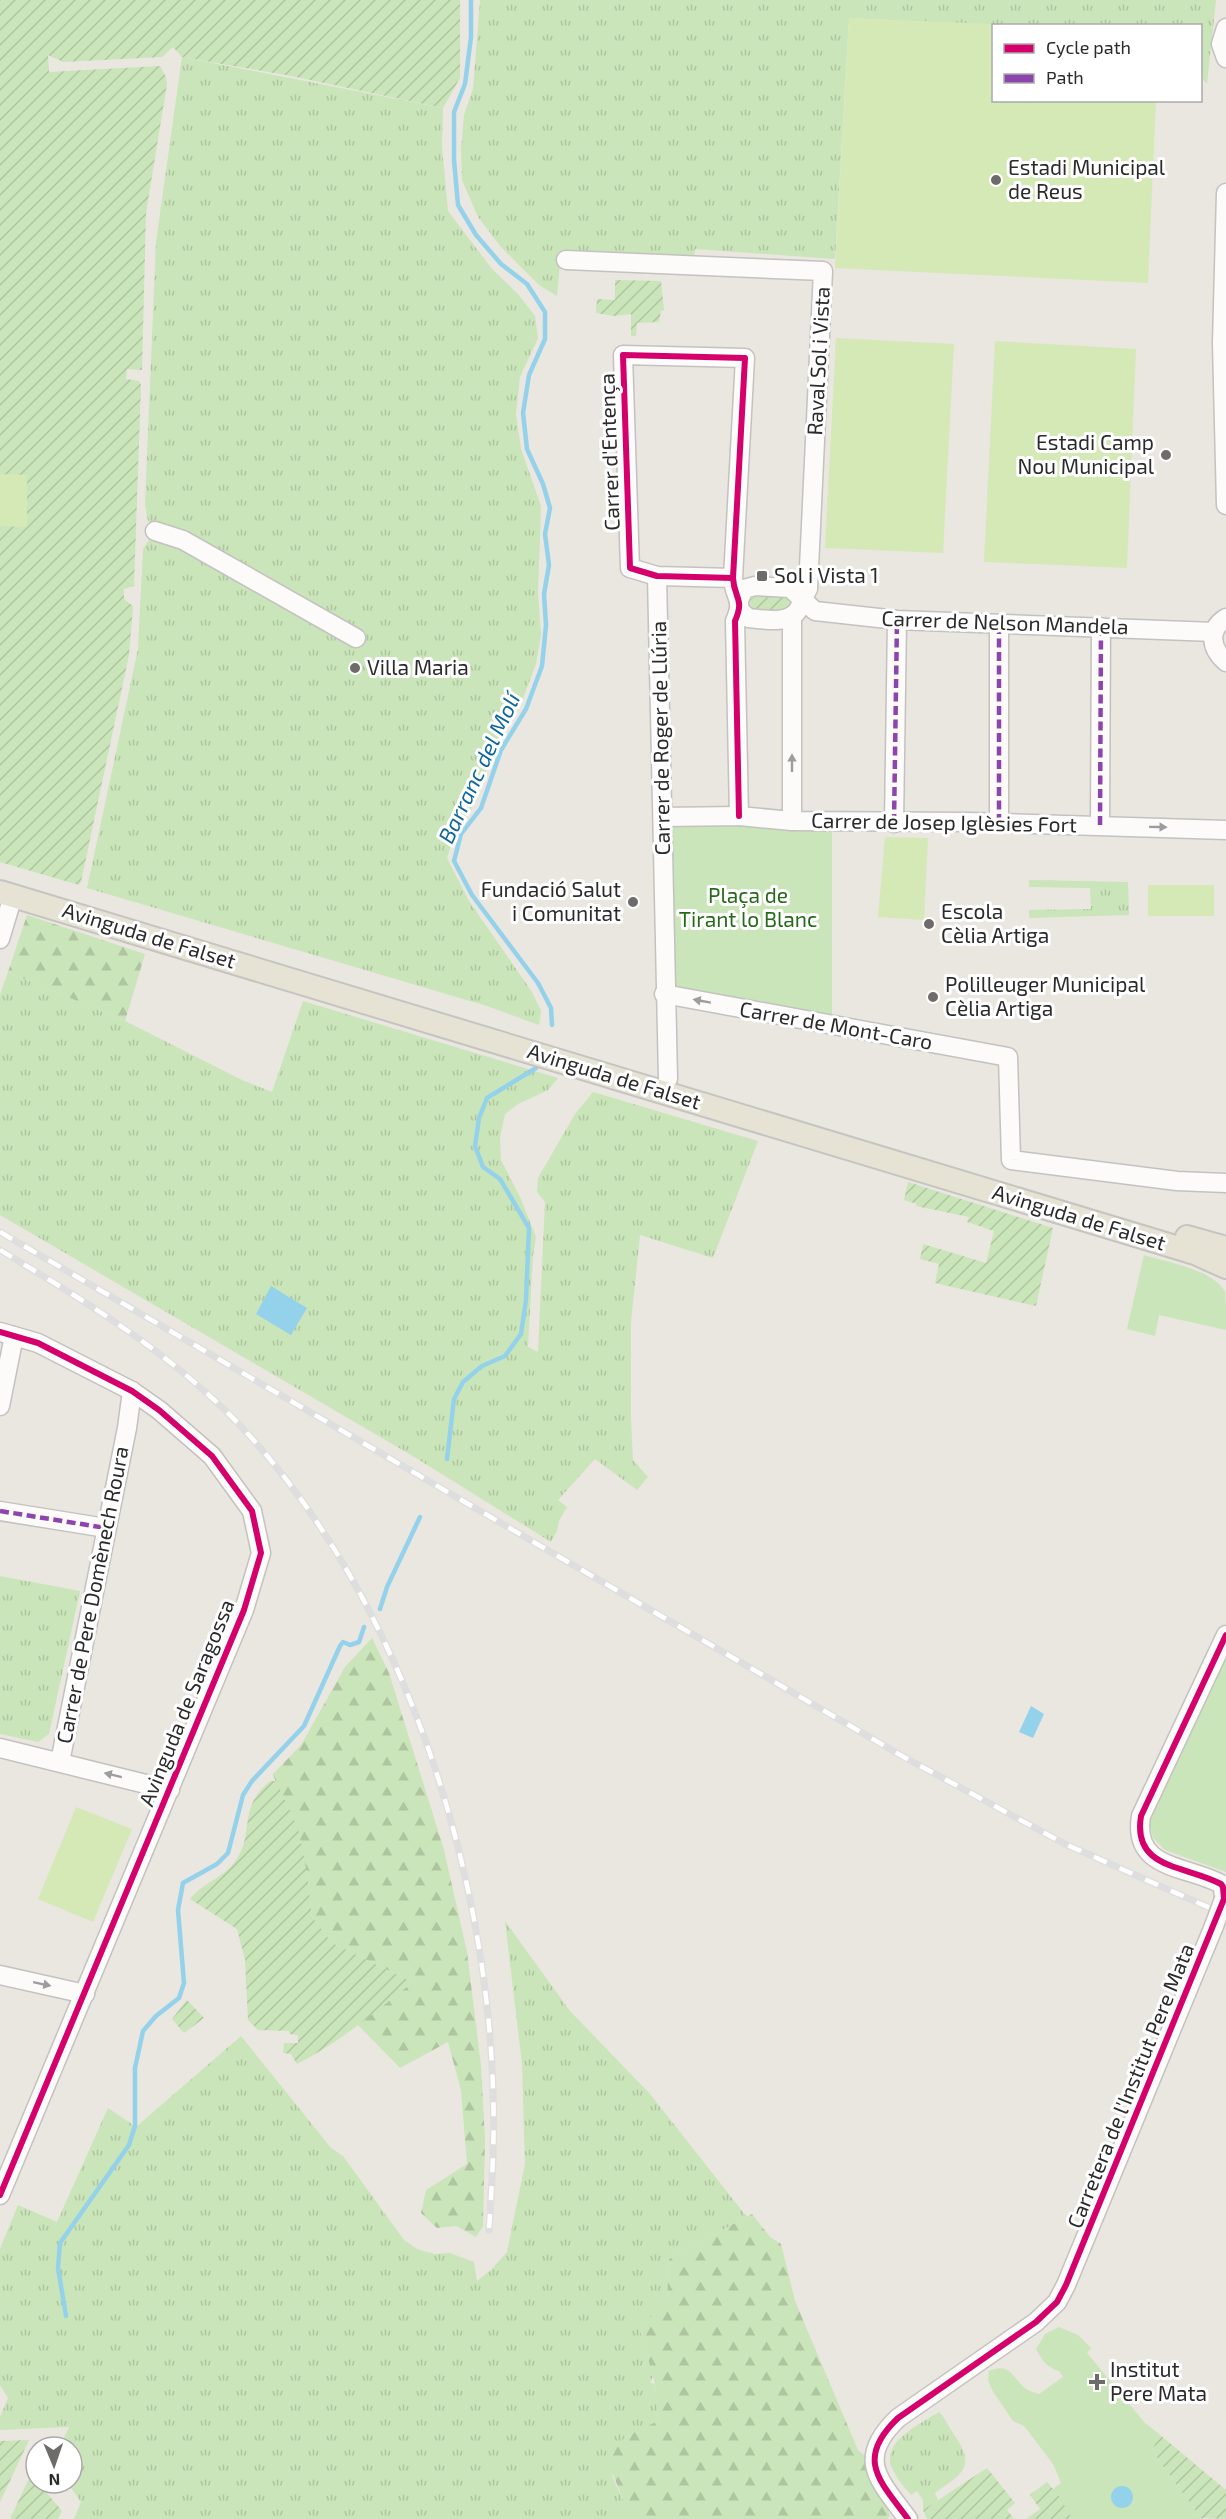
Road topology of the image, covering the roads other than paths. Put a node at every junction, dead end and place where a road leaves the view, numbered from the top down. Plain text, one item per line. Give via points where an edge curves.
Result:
1 (1226, 28) edge
2 (1226, 58) edge
3 (1226, 193) edge
4 (566, 260) dead end
5 (1226, 505) edge
6 (155, 531) dead end
7 (657, 576) junction
8 (733, 578) junction
9 (801, 598) junction
10 (740, 604) junction
11 (792, 617) junction
12 (897, 620) junction
13 (999, 624) junction
14 (1220, 625) edge
15 (1101, 627) junction
16 (356, 638) dead end
17 (1226, 662) edge
18 (739, 816) junction
19 (663, 817) junction
20 (792, 821) junction
21 (894, 823) junction
22 (999, 823) junction
23 (1100, 825) junction
24 (1226, 830) edge
25 (4, 898) edge
26 (0, 939) edge
27 (664, 994) junction
28 (668, 1080) junction
29 (1226, 1183) edge
30 (1226, 1248) edge
31 (1226, 1267) edge
32 (7, 1334) edge
33 (132, 1391) junction
34 (0, 1406) edge
35 (159, 1410) junction
36 (127, 1428) junction
37 (0, 1511) edge
38 (106, 1528) junction
39 (1226, 1635) edge
40 (0, 1748) edge
41 (60, 1762) junction
42 (170, 1790) junction
43 (0, 1975) edge
44 (85, 1994) junction
45 (0, 2195) edge
46 (908, 2519) edge

1 - 2 street via 1221,44
3 - 5 street via 1222,343
4 - 9 street, Raval Sol i Vista via 823,271 808,589
6 - 16 street via 183,540
7 - 8 street
7 - 8 street, Carrer d'Entença via 630,568 623,355 745,358
7 - 19 street, Carrer de Roger de Llúria
8 - 10 street
9 - 10 street, Carrer de Nelson Mandela via 790,588 755,586 744,589
9 - 11 street
9 - 12 street, Carrer de Nelson Mandela via 815,610
10 - 11 street via 748,618
10 - 18 street via 735,621
20 -> 11 street
12 - 13 street, Carrer de Nelson Mandela
12 - 21 street
13 - 15 street, Carrer de Nelson Mandela
13 - 22 street
14 - 15 street, Carrer de Nelson Mandela
14 - 17 street via 1213,647
15 - 23 street
18 - 19 street, Carrer de Josep Iglèsies Fort
18 - 20 street, Carrer de Josep Iglèsies Fort
19 - 27 street, Carrer de Roger de Llúria
20 - 21 street, Carrer de Josep Iglèsies Fort
21 - 22 street, Carrer de Josep Iglèsies Fort
22 - 23 street, Carrer de Josep Iglèsies Fort
23 -> 24 street, Carrer de Josep Iglèsies Fort
25 - 26 street
25 - 28 main road, Avinguda de Falset
25 - 31 main road, Avinguda de Falset via 1195,1254
27 - 28 street, Carrer de Roger de Llúria
29 -> 27 street, Carrer de Mont-Caro via 1177,1181 1011,1160 1008,1057
28 - 30 main road, Avinguda de Falset
32 - 33 street, Avinguda de Saragossa via 38,1343
32 - 34 street
33 - 35 street, Avinguda de Saragossa
33 - 36 street, Carrer de Pere Domènech Roura
35 - 36 street, Carrer de Pere Domènech Roura
35 - 42 street, Avinguda de Saragossa via 212,1456 252,1511 261,1553 244,1610
36 - 38 street, Carrer de Pere Domènech Roura
37 - 38 street
38 - 41 street, Carrer de Pere Domènech Roura
39 - 46 street, Carretera de l'Institut Pere Mata, bridge via 1141,1816 1139,1831 1151,1856 1221,1884 1224,1899 1057,2302 1036,2322 898,2418 878,2442 874,2464 877,2475
40 - 41 street
42 -> 41 street
42 - 44 street, Avinguda de Saragossa
43 -> 44 street
44 - 45 street, Avinguda de Saragossa

